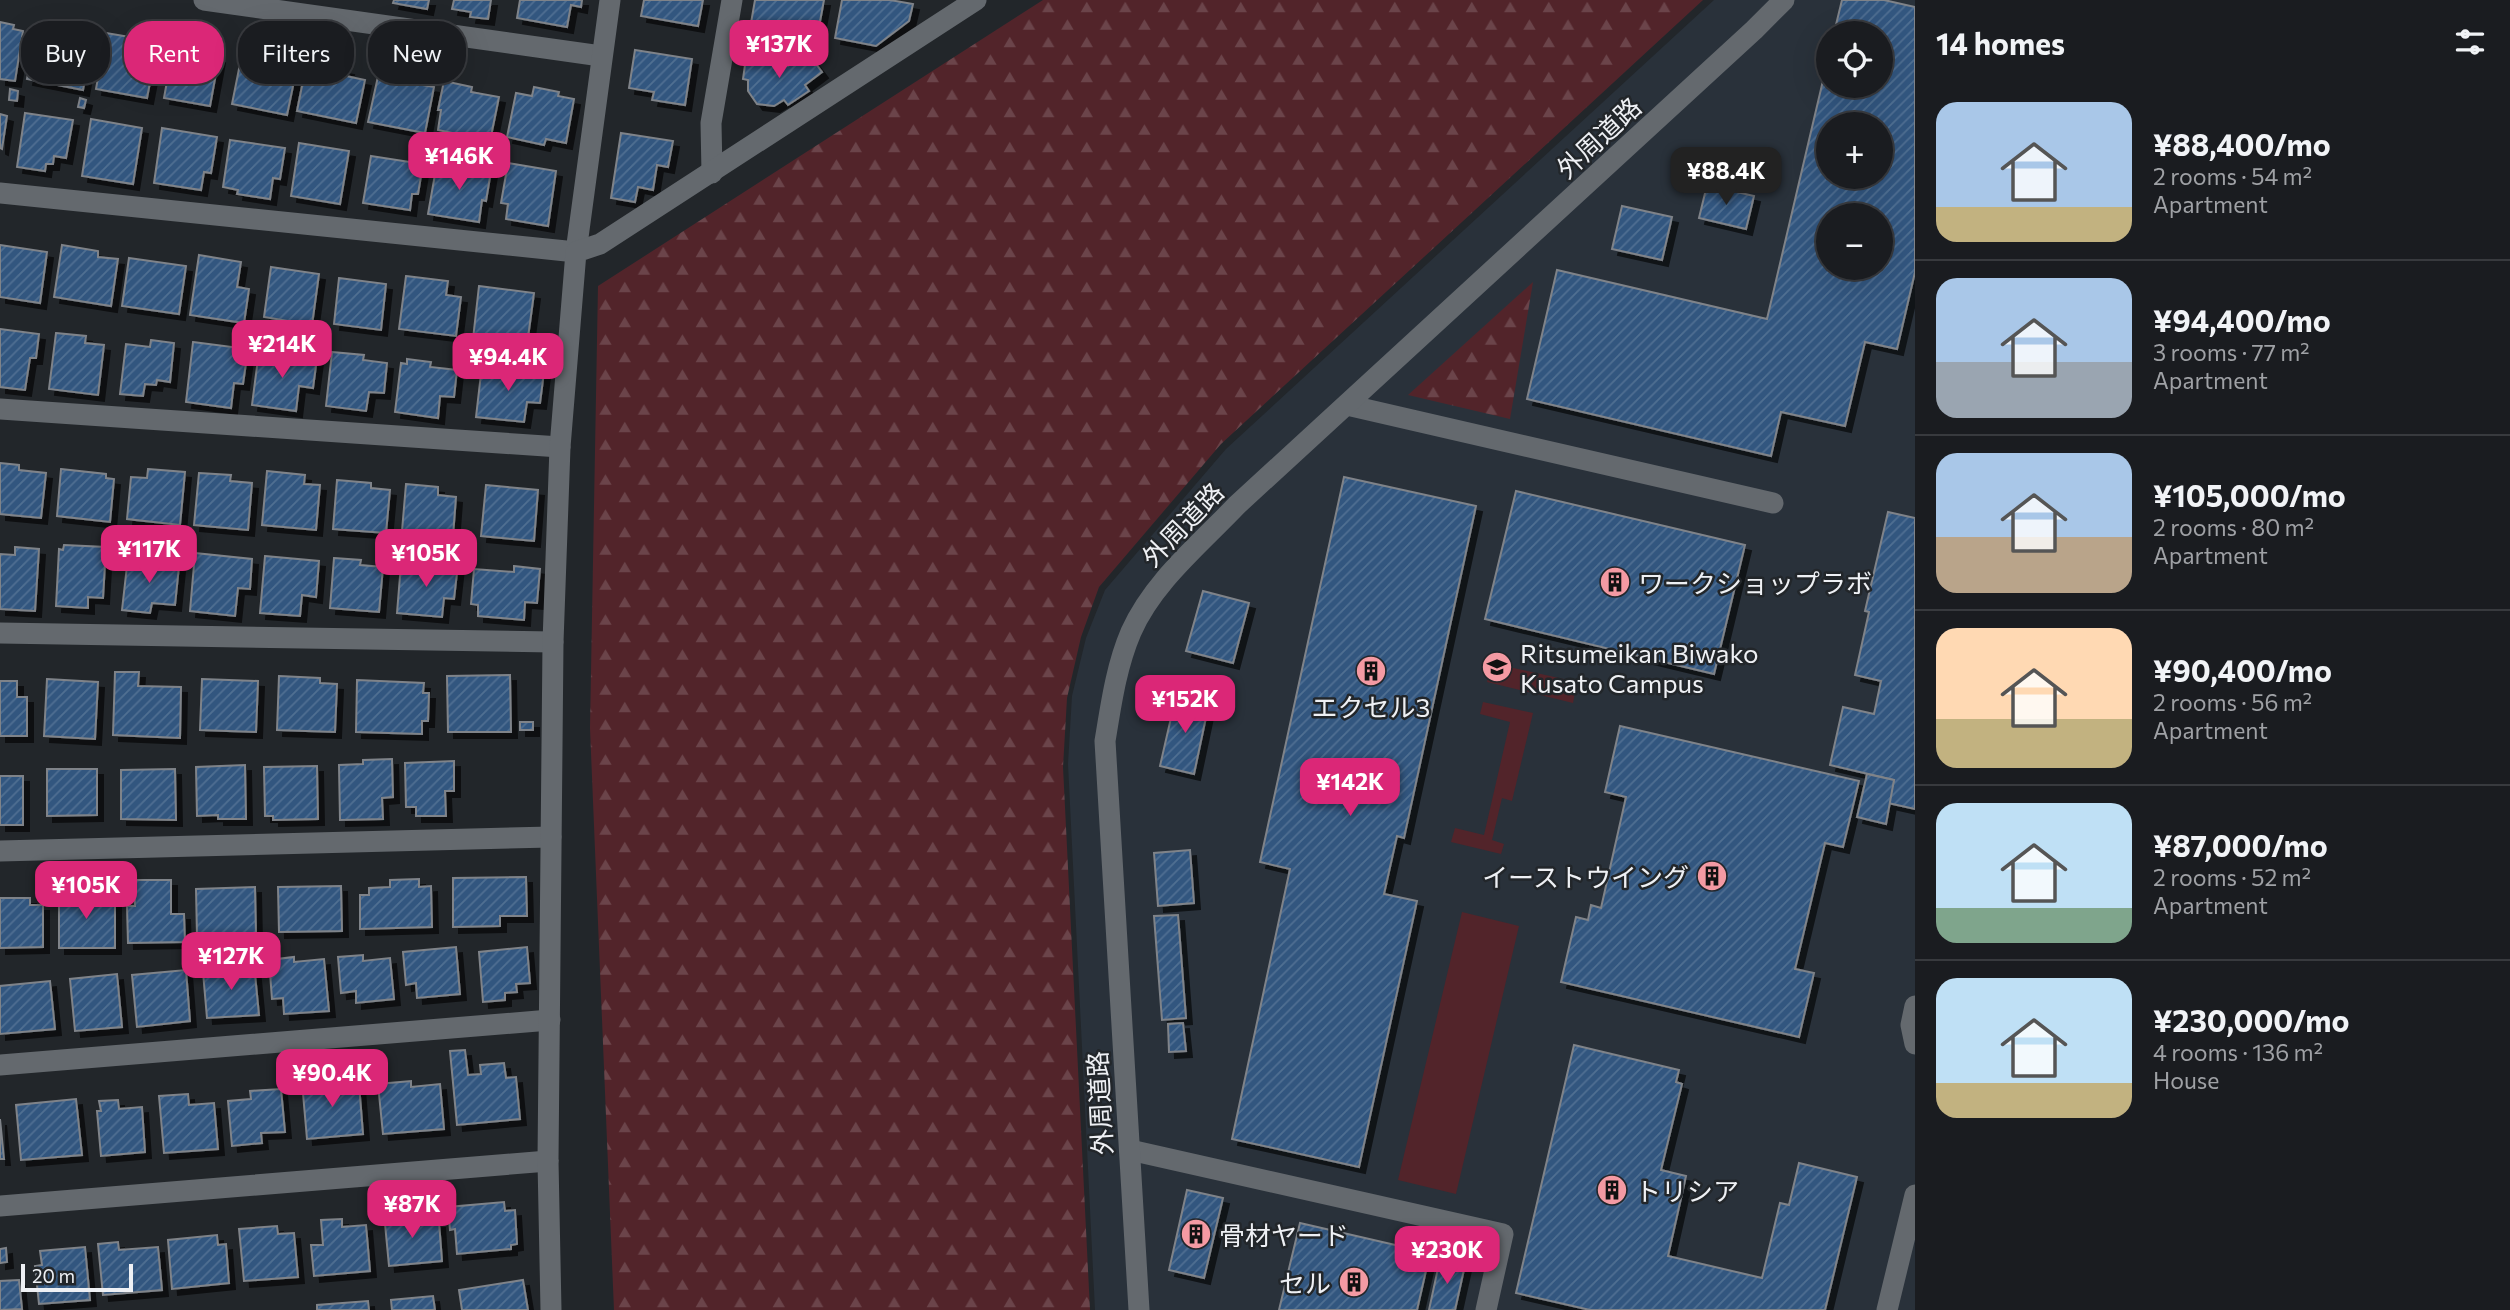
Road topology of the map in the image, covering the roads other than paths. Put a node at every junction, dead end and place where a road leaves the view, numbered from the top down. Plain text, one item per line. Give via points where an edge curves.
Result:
1 (204, 0) edge
2 (610, 0) edge
3 (732, 0) edge
4 (976, 0) edge
5 (1784, 0) edge
6 (601, 56) junction
7 (712, 173) junction
8 (0, 194) edge
9 (576, 252) junction
10 (1348, 405) junction
11 (0, 409) edge
12 (560, 447) junction
13 (1773, 503) dead end
14 (0, 633) edge
15 (553, 642) junction
16 (551, 837) junction
17 (0, 850) edge
18 (1915, 1006) edge
19 (550, 1020) junction
20 (1915, 1044) edge
21 (0, 1065) edge
22 (1130, 1150) junction
23 (548, 1161) junction
24 (0, 1206) edge
25 (1913, 1209) edge
26 (551, 1310) edge
27 (1139, 1310) edge
28 (1486, 1310) edge
29 (1887, 1310) edge

1 - 6 street
2 - 6 street
3 - 7 street via 710,123
4 - 7 street
5 - 10 street, 外周道路
6 - 9 street
7 - 9 street via 600,244
8 - 9 street
9 - 12 street
10 - 13 street
10 - 22 street, 外周道路 via 1237,505 1160,584 1131,631 1114,684 1105,741
11 - 12 street
12 - 15 street
14 - 15 street
15 - 16 street
16 - 17 street
16 - 19 street
18 - 20 street
19 - 21 street
19 - 23 street
22 - 27 street, 外周道路
22 - 28 street via 1503,1234
23 - 24 street
23 - 26 street
25 - 29 street

